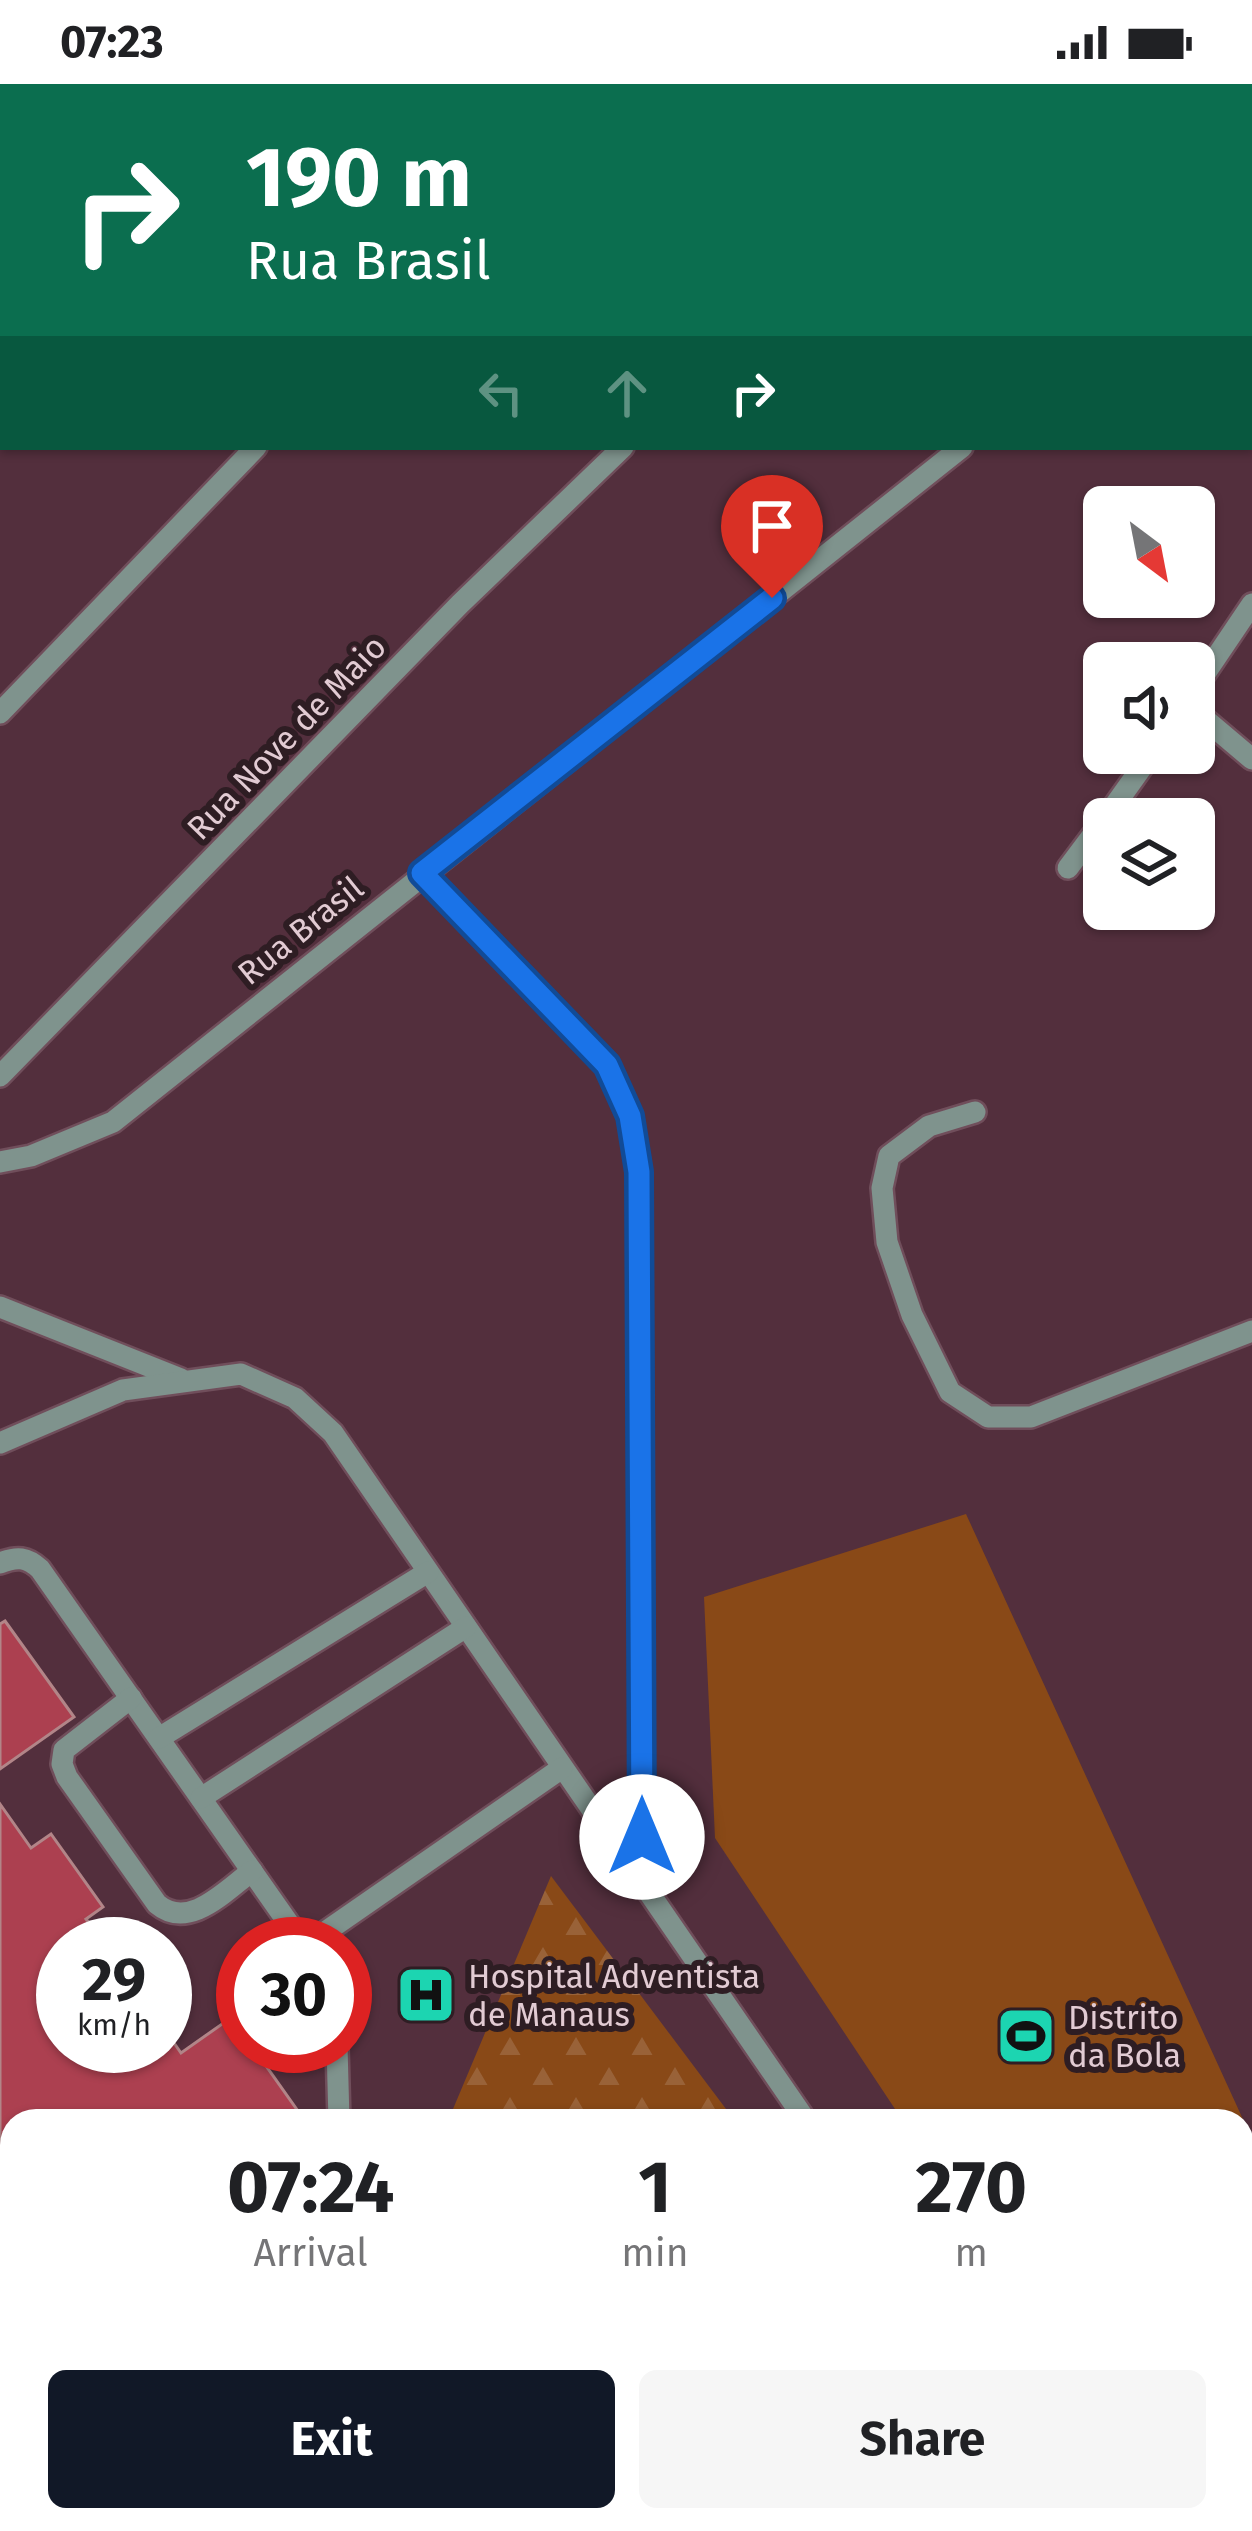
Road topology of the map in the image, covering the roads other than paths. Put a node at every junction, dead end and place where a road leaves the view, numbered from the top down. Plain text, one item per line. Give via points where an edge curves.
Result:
1 (253, 450) edge
2 (620, 450) edge
3 (958, 450) edge
4 (1252, 604) edge
5 (1215, 659) edge
6 (0, 713) edge
7 (1215, 728) edge
8 (1252, 759) edge
9 (1083, 848) edge
10 (1068, 868) dead end
11 (422, 873) junction
12 (0, 1076) edge
13 (975, 1112) dead end
14 (0, 1162) edge
15 (0, 1307) edge
16 (1252, 1331) edge
17 (182, 1379) junction
18 (0, 1443) edge
19 (0, 1563) edge
20 (428, 1572) junction
21 (466, 1627) junction
22 (131, 1698) junction
23 (159, 1738) junction
24 (562, 1768) junction
25 (201, 1798) junction
26 (252, 1871) junction
27 (642, 1885) junction
28 (286, 1917) edge
29 (345, 1917) edge
30 (338, 2073) edge
31 (339, 2109) edge
32 (798, 2109) edge

1 - 6 street
2 - 12 street, Rua Nove de Maio
3 - 11 street, Rua Brasil
4 - 5 street
7 - 8 street
9 - 10 street
11 - 14 street, Rua Brasil via 112,1122
11 - 27 street via 607,1065 630,1116 639,1172
13 - 16 street via 928,1126 889,1156 882,1188 887,1242 950,1391 988,1418 1031,1417
15 - 17 street
17 - 18 street via 123,1390
17 - 20 street via 241,1374 295,1398 333,1432
19 - 22 street via 16,1557 40,1569
20 - 21 street
20 - 23 street
21 - 24 street
21 - 25 street
22 - 23 street
22 - 26 street via 64,1750 67,1777 167,1913 196,1911
23 - 25 street
24 - 27 street
24 - 29 street
25 - 26 street
26 - 28 street
27 - 32 street
30 - 31 street

